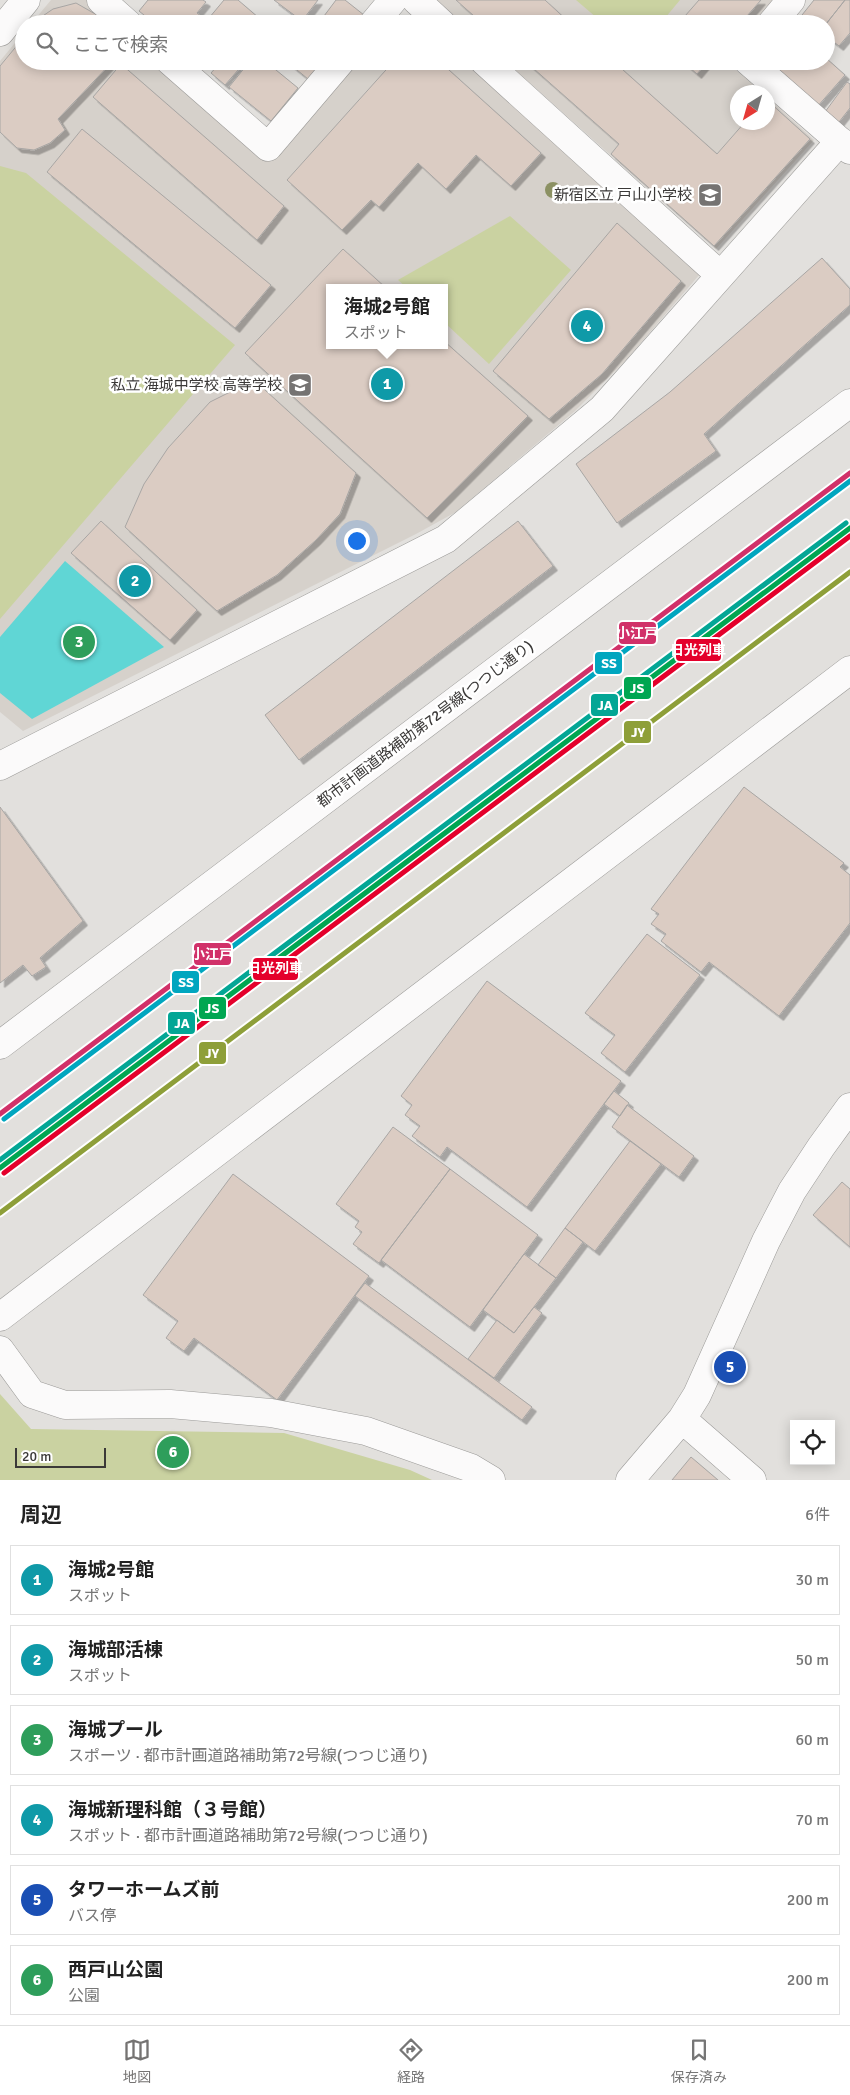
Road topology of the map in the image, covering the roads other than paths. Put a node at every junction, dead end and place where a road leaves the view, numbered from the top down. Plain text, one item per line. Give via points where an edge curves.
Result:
1 (26, 0) edge
2 (100, 0) edge
3 (393, 0) edge
4 (416, 0) edge
5 (791, 0) edge
6 (118, 15) edge
7 (380, 15) edge
8 (432, 15) edge
9 (778, 15) edge
10 (0, 32) edge
11 (180, 70) edge
12 (333, 70) edge
13 (494, 70) edge
14 (758, 70) edge
15 (845, 145) edge
16 (720, 275) junction
17 (850, 403) edge
18 (850, 670) edge
19 (0, 766) edge
20 (0, 1045) edge
21 (850, 1107) edge
22 (0, 1317) edge
23 (0, 1350) edge
24 (682, 1419) junction
25 (491, 1480) edge
26 (630, 1480) edge
27 (752, 1480) edge

1 - 10 street
2 - 6 street
3 - 7 street
4 - 8 street
5 - 9 street
11 - 12 street via 268,147
13 - 16 street
14 - 15 street
15 - 16 street
16 - 19 street via 602,408 446,539
17 - 20 street, 都市計画道路補助第72号線(つつじ通り)
18 - 22 street
21 - 24 street via 792,1191 697,1395
23 - 25 street via 32,1394 65,1406 170,1404 271,1413 366,1431 471,1468
24 - 26 street
24 - 27 street

